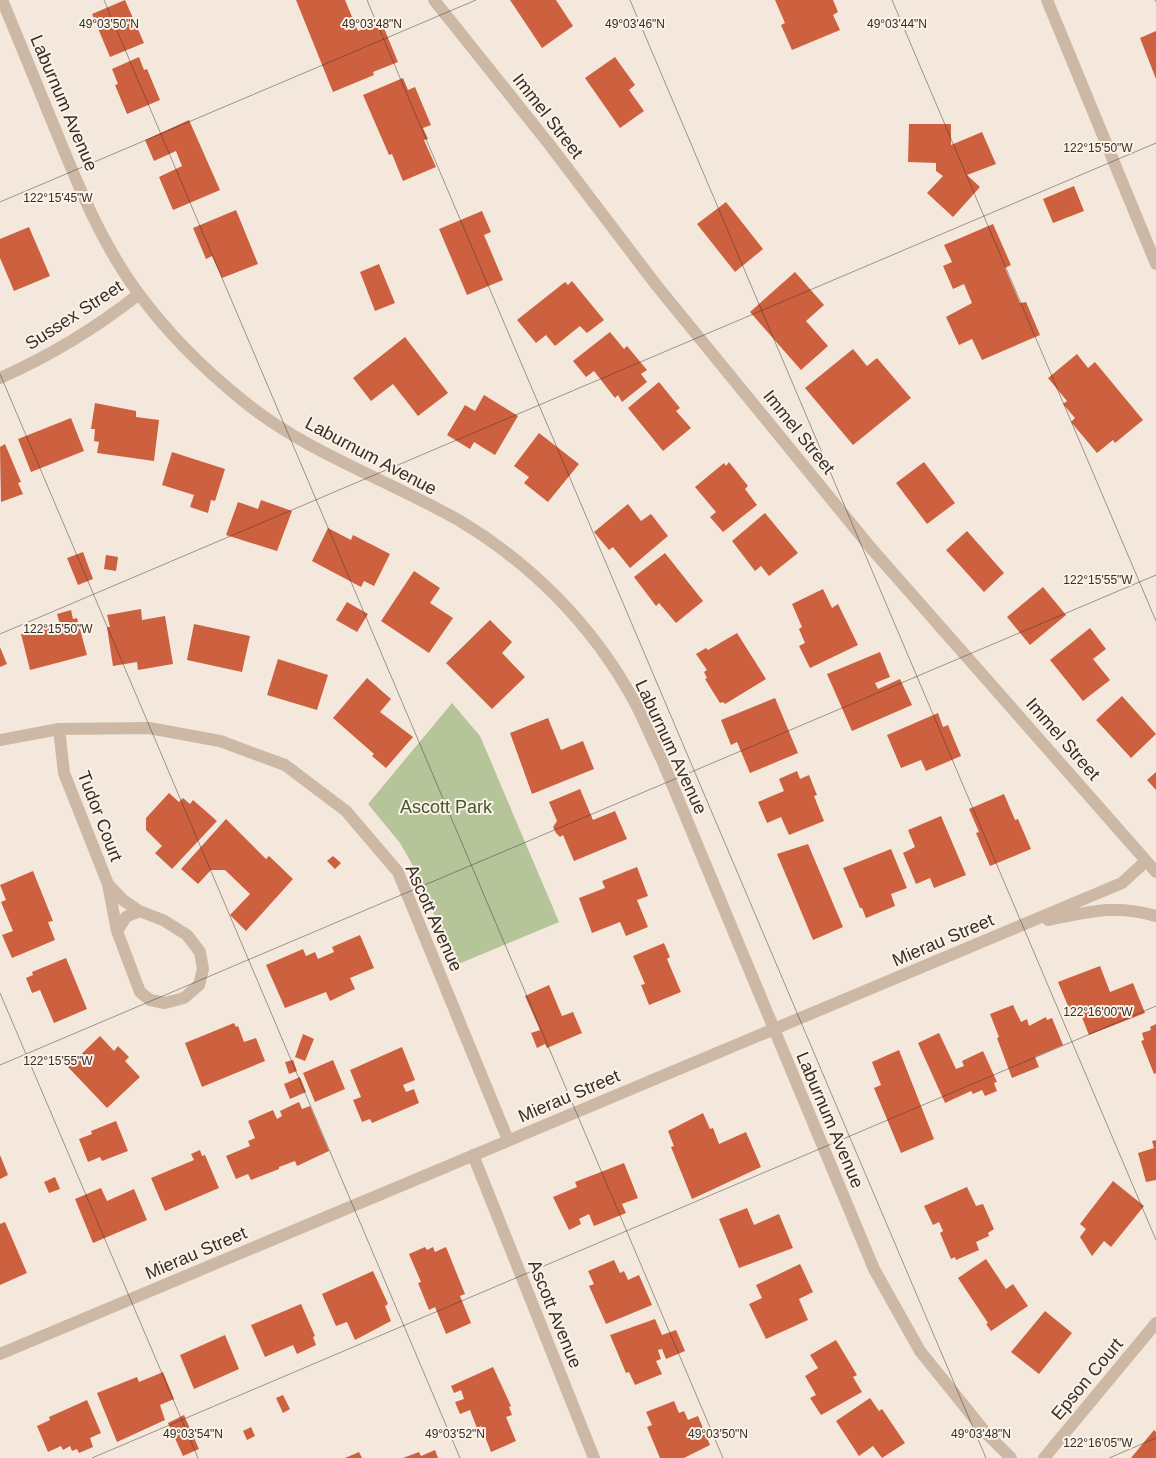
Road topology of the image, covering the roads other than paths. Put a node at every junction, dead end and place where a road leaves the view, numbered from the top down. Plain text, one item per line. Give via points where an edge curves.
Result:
1 (2, 0) edge
2 (434, 0) edge
3 (1047, 0) edge
4 (1156, 264) edge
5 (139, 294) junction
6 (0, 378) edge
7 (59, 729) junction
8 (0, 740) edge
9 (1146, 861) junction
10 (1156, 872) edge
11 (108, 884) junction
12 (139, 911) junction
13 (1156, 916) edge
14 (1019, 927) junction
15 (117, 931) junction
16 (773, 1029) junction
17 (508, 1140) junction
18 (473, 1155) junction
19 (1156, 1323) edge
20 (0, 1354) edge
21 (594, 1458) edge
22 (1011, 1458) edge
23 (1044, 1458) edge

1 - 5 street, Laburnum Avenue via 86,200 111,252
2 - 9 street, Immel Street via 549,144 656,286 871,548
3 - 4 street
5 - 6 street, Sussex Street via 44,358
5 - 16 street, Laburnum Avenue via 198,360 241,400 323,453 458,520 498,546 560,598 590,633 633,698 662,760
7 - 8 street, Ascott Avenue
7 - 11 street, Tudor Court via 64,773
7 - 17 street, Ascott Avenue via 149,728 220,741 285,765 346,811 398,872
9 - 10 street, Immel Street
9 - 14 street, Mierau Street via 1122,883
11 - 12 street, Tudor Court
11 - 15 street, Tudor Court
12 - 15 street via 126,917
12 - 15 street, Tudor Court via 163,920 187,935 200,952 203,969 199,985 184,998 165,1004 150,1000 140,992
13 - 14 street via 1105,908
14 - 16 street, Mierau Street
16 - 17 street, Mierau Street
16 - 22 street, Laburnum Avenue via 874,1269 896,1310 920,1351 947,1387
17 - 18 street, Mierau Street
18 - 20 street, Mierau Street
18 - 21 street, Ascott Avenue
19 - 23 street, Epson Court

